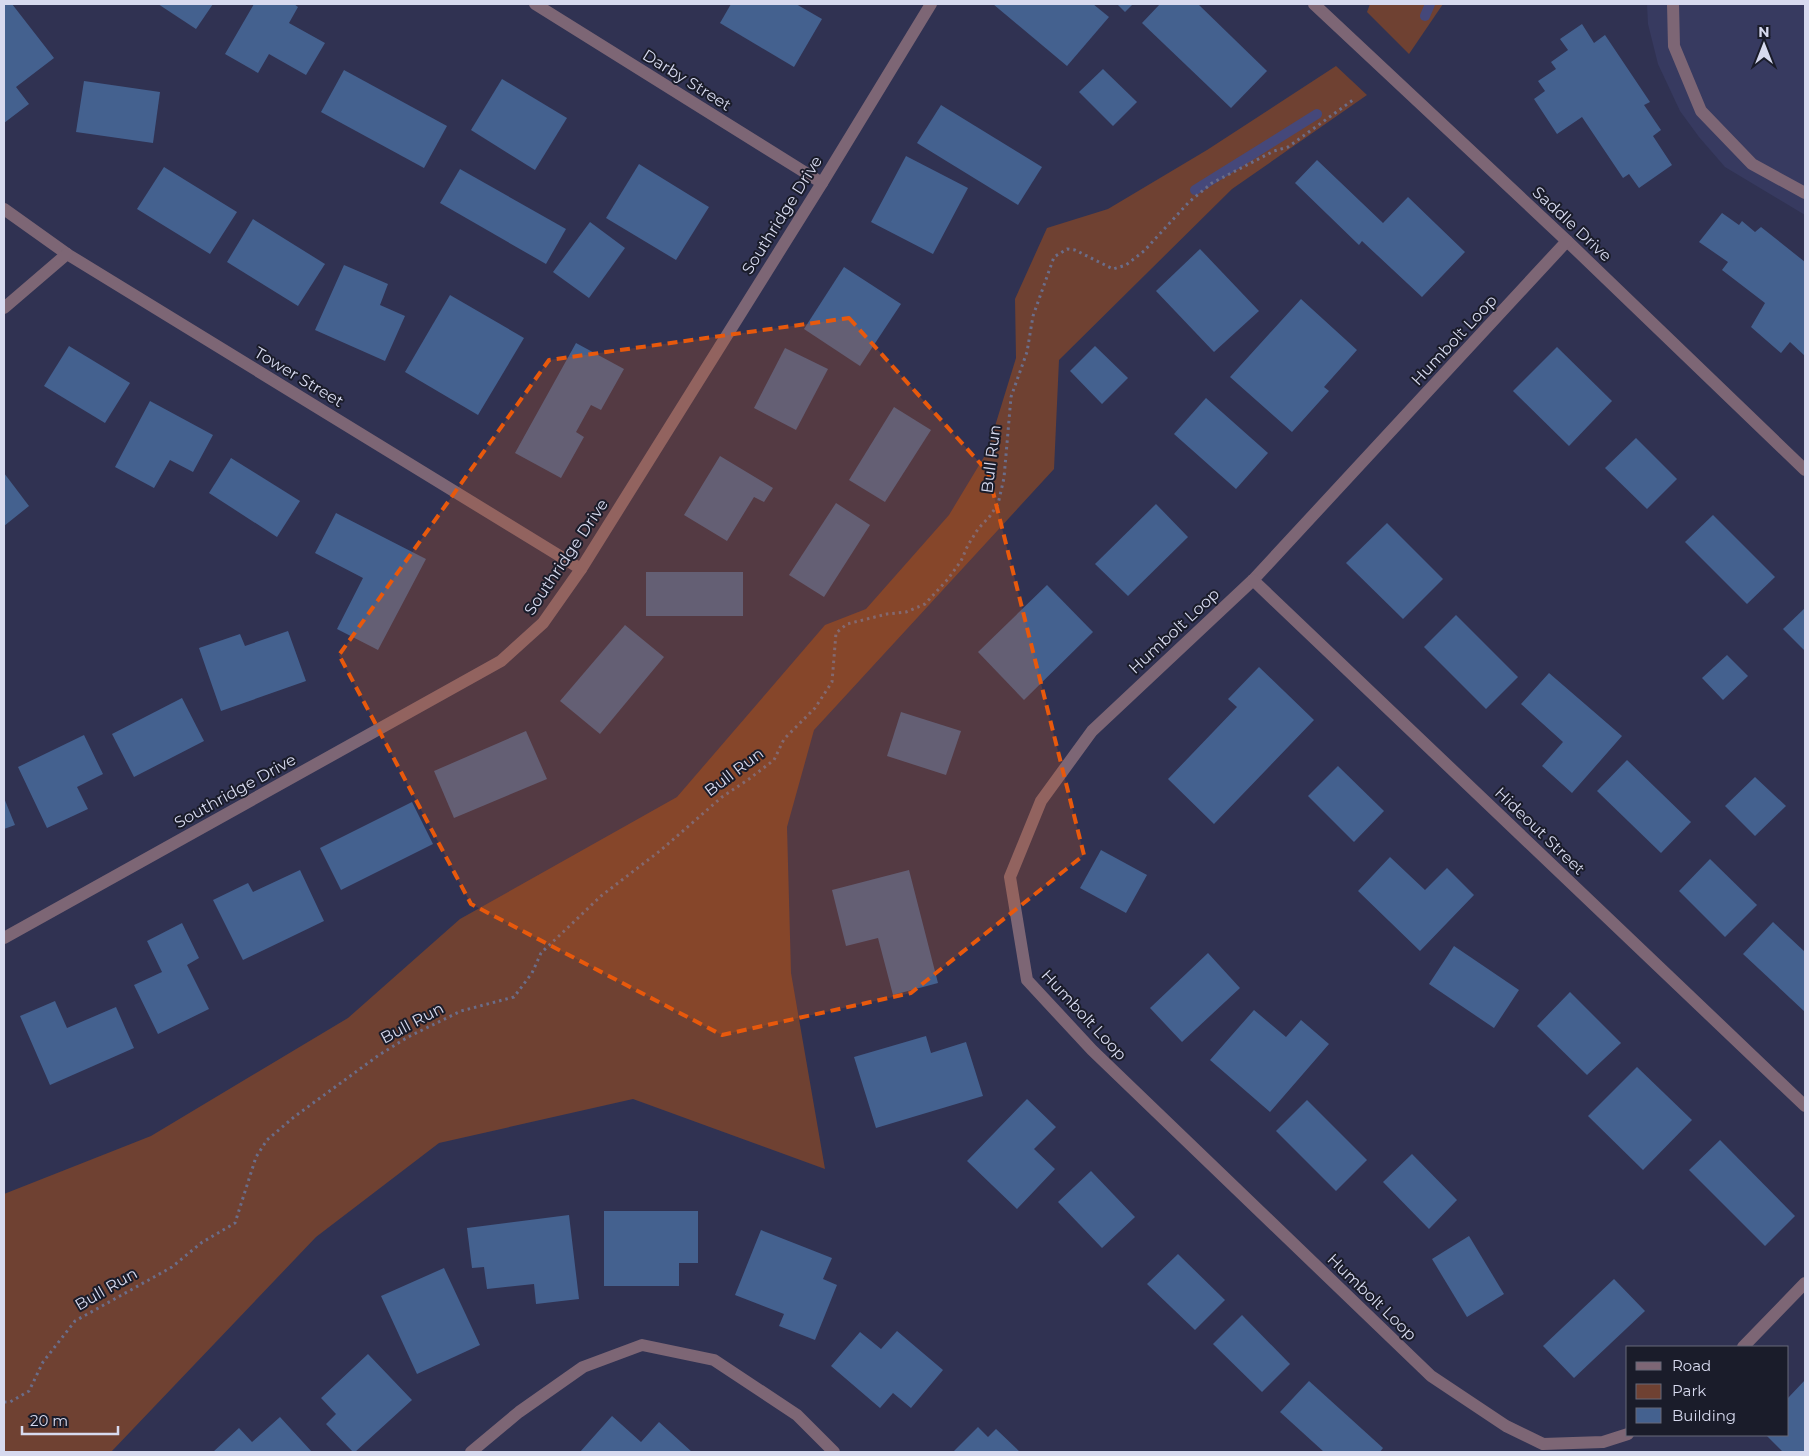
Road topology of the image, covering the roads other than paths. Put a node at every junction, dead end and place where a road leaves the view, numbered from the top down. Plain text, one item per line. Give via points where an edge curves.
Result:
1 (535, 4) edge
2 (932, 4) edge
3 (1314, 4) edge
4 (1673, 4) edge
5 (822, 183) junction
6 (1805, 193) edge
7 (4, 209) edge
8 (1567, 241) junction
9 (67, 254) junction
10 (4, 308) edge
11 (1805, 470) edge
12 (581, 569) junction
13 (1253, 580) junction
14 (4, 938) edge
15 (1805, 1106) edge
16 (1805, 1283) edge
17 (1743, 1346) edge
18 (1626, 1435) edge
19 (472, 1452) edge
20 (834, 1452) edge

1 - 5 street, Darby Street
2 - 5 street, Southridge Drive
3 - 8 street, Saddle Drive
4 - 6 street via 1674,46 1701,111 1752,164
5 - 12 street, Southridge Drive
7 - 9 street, Tower Street
8 - 11 street, Saddle Drive
8 - 13 street, Humbolt Loop
9 - 10 street
9 - 12 street, Tower Street
12 - 14 street, Southridge Drive via 544,623 501,661
13 - 15 street, Hideout Street
13 - 18 street, Humbolt Loop via 1092,730 1040,800 1010,877 1027,980 1092,1050 1431,1376 1506,1426 1543,1444 1603,1442
16 - 17 street
19 - 20 street via 519,1412 583,1367 642,1345 714,1360 797,1415

